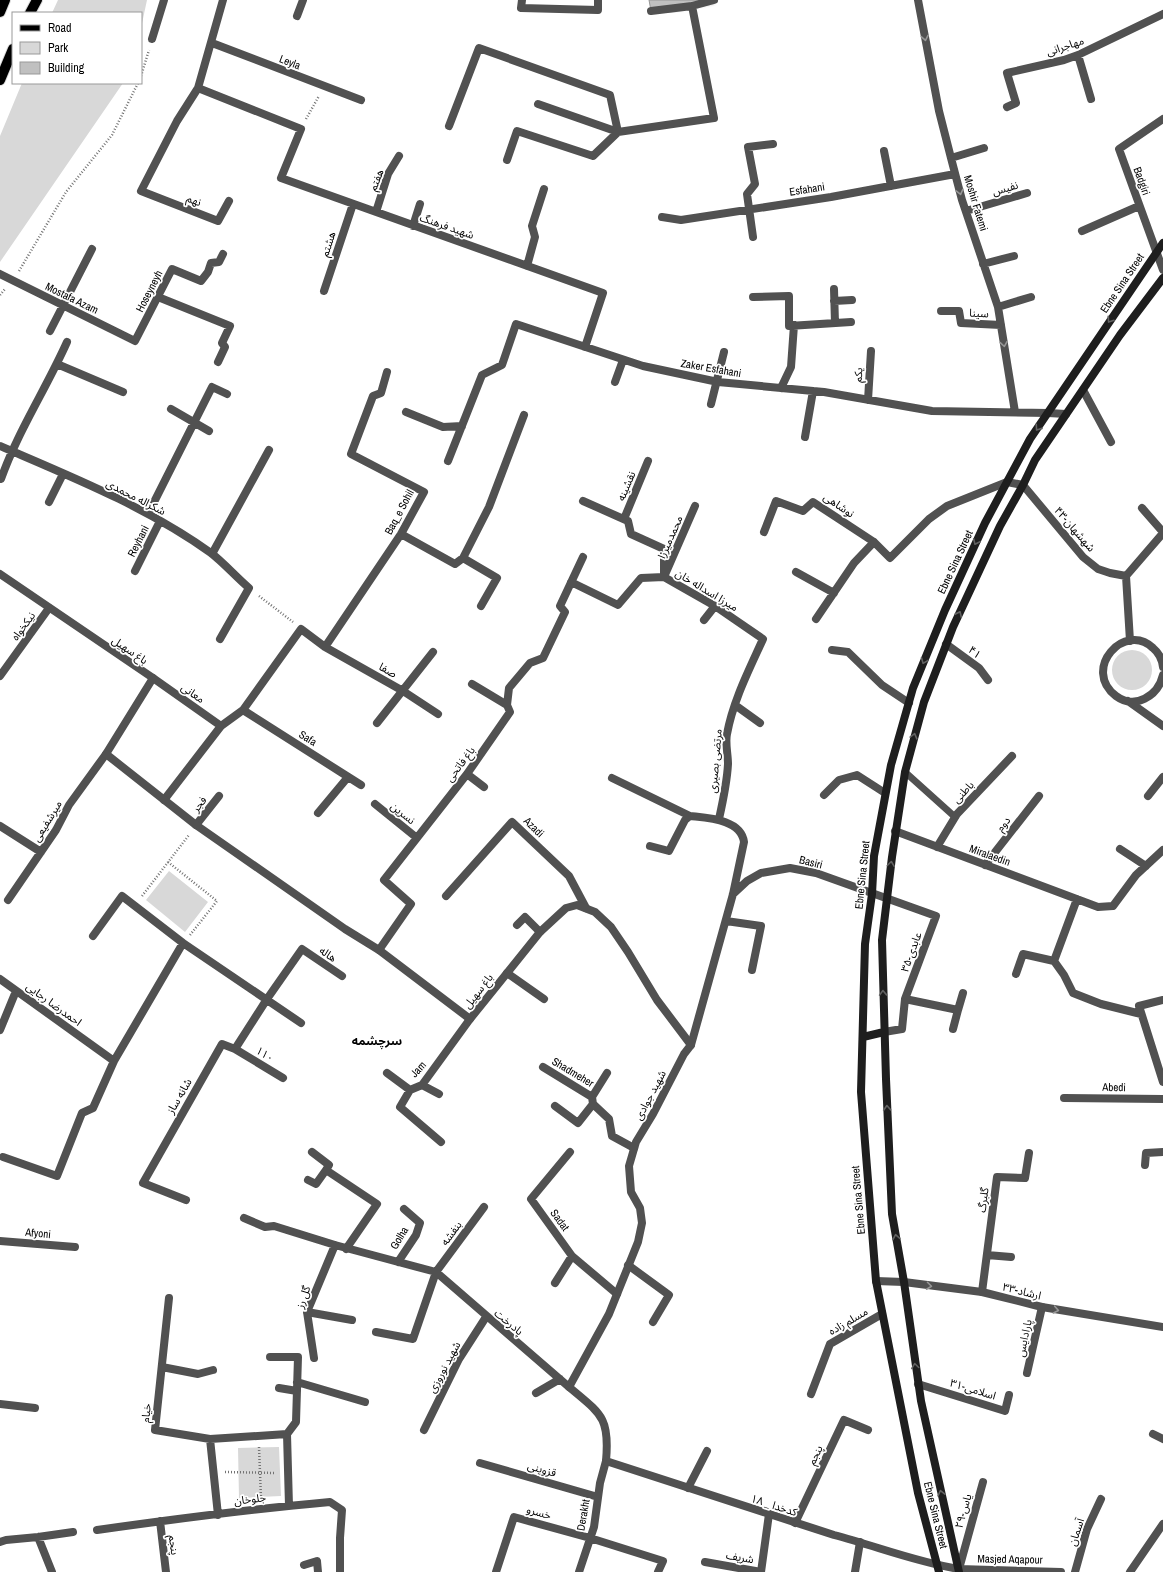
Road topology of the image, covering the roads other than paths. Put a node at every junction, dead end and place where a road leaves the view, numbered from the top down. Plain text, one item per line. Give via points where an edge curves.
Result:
1 (4, 0) edge
2 (32, 0) edge
3 (37, 0) edge
4 (164, 0) edge
5 (223, 0) edge
6 (303, 0) edge
7 (522, 0) edge
8 (598, 0) edge
9 (714, 0) edge
10 (918, 0) edge
11 (692, 6) junction
12 (0, 11) edge
13 (651, 11) dead end
14 (29, 12) edge
15 (30, 12) edge
16 (1163, 14) edge
17 (297, 16) dead end
18 (152, 39) road end
19 (212, 43) junction
20 (12, 51) edge
21 (1078, 56) junction
22 (0, 80) edge
23 (198, 88) junction
24 (1091, 99) dead end
25 (361, 100) dead end
26 (538, 104) dead end
27 (1007, 107) dead end
28 (1163, 119) edge
29 (449, 126) dead end
30 (618, 132) junction
31 (773, 144) dead end
32 (984, 148) dead end
33 (884, 151) dead end
34 (399, 156) dead end
35 (951, 158) junction
36 (507, 160) dead end
37 (955, 174) junction
38 (891, 186) junction
39 (544, 190) dead end
40 (1026, 194) dead end
41 (229, 201) dead end
42 (353, 204) junction
43 (420, 204) dead end
44 (1139, 206) junction
45 (749, 210) junction
46 (966, 211) junction
47 (376, 212) junction
48 (662, 217) dead end
49 (413, 226) junction
50 (1082, 231) dead end
51 (753, 237) dead end
52 (1163, 243) edge
53 (92, 249) dead end
54 (1156, 253) junction
55 (223, 254) dead end
56 (1014, 256) dead end
57 (983, 264) junction
58 (527, 266) junction
59 (1163, 270) edge
60 (0, 274) edge
61 (1163, 278) edge
62 (834, 289) dead end
63 (324, 291) dead end
64 (158, 297) junction
65 (754, 297) dead end
66 (1031, 297) dead end
67 (852, 300) dead end
68 (834, 301) junction
69 (63, 306) junction
70 (998, 307) junction
71 (941, 311) dead end
72 (851, 322) dead end
73 (836, 323) junction
74 (794, 325) junction
75 (1001, 325) junction
76 (50, 331) dead end
77 (135, 341) joint
78 (67, 342) dead end
79 (585, 347) junction
80 (871, 351) dead end
81 (724, 352) dead end
82 (623, 360) junction
83 (218, 362) dead end
84 (57, 364) junction
85 (387, 372) dead end
86 (615, 382) dead end
87 (718, 382) junction
88 (781, 388) junction
89 (1083, 390) junction
90 (813, 391) junction
91 (124, 392) dead end
92 (227, 394) dead end
93 (868, 400) junction
94 (711, 404) dead end
95 (171, 409) dead end
96 (406, 412) dead end
97 (1015, 412) junction
98 (1048, 412) junction
99 (1066, 414) junction
100 (524, 415) dead end
101 (194, 423) junction
102 (462, 426) junction
103 (209, 431) dead end
104 (805, 437) dead end
105 (1111, 442) dead end
106 (0, 446) edge
107 (269, 450) dead end
108 (11, 451) junction
109 (448, 461) dead end
110 (648, 461) dead end
111 (63, 474) junction
112 (1, 479) dead end
113 (1007, 482) junction
114 (1023, 485) junction
115 (583, 501) dead end
116 (49, 502) dead end
117 (695, 506) dead end
118 (1142, 508) dead end
119 (148, 514) junction
120 (624, 519) junction
121 (160, 520) junction
122 (764, 532) dead end
123 (1163, 532) edge
124 (401, 534) junction
125 (874, 542) junction
126 (212, 554) junction
127 (583, 557) dead end
128 (463, 558) junction
129 (135, 571) dead end
130 (796, 572) dead end
131 (0, 574) edge
132 (1126, 576) junction
133 (664, 577) junction
134 (571, 582) junction
135 (834, 593) junction
136 (481, 606) dead end
137 (715, 606) junction
138 (49, 608) junction
139 (816, 619) dead end
140 (704, 620) dead end
141 (220, 639) dead end
142 (763, 639) joint
143 (1130, 641) junction
144 (946, 644) junction
145 (325, 647) junction
146 (832, 650) dead end
147 (433, 652) dead end
148 (1163, 662) edge
149 (1163, 667) edge
150 (1163, 675) edge
151 (0, 676) edge
152 (153, 678) junction
153 (988, 680) dead end
154 (472, 684) dead end
155 (403, 691) junction
156 (1128, 701) junction
157 (909, 703) junction
158 (507, 705) junction
159 (735, 705) junction
160 (243, 710) junction
161 (438, 714) dead end
162 (377, 723) dead end
163 (760, 723) dead end
164 (221, 726) junction
165 (1163, 726) edge
166 (106, 754) junction
167 (1012, 756) dead end
168 (905, 772) junction
169 (467, 774) junction
170 (348, 777) junction
171 (1163, 777) edge
172 (612, 778) dead end
173 (361, 785) dead end
174 (484, 787) dead end
175 (885, 794) junction
176 (824, 795) dead end
177 (219, 796) dead end
178 (1039, 796) dead end
179 (1148, 796) dead end
180 (164, 800) junction
181 (375, 804) dead end
182 (318, 813) dead end
183 (690, 816) junction
184 (955, 817) junction
185 (719, 819) junction
186 (196, 825) junction
187 (0, 826) edge
188 (896, 831) junction
189 (417, 838) junction
190 (650, 846) dead end
191 (937, 847) junction
192 (1120, 849) dead end
193 (1163, 850) edge
194 (41, 852) junction
195 (985, 865) junction
196 (1146, 866) junction
197 (733, 894) junction
198 (872, 894) junction
199 (446, 896) dead end
200 (887, 899) junction
201 (1076, 899) junction
202 (8, 900) dead end
203 (586, 908) junction
204 (726, 921) junction
205 (518, 925) dead end
206 (540, 932) junction
207 (93, 936) dead end
208 (183, 943) junction
209 (379, 950) junction
210 (1054, 961) junction
211 (752, 970) dead end
212 (506, 973) junction
213 (1016, 974) dead end
214 (342, 976) dead end
215 (0, 979) edge
216 (16, 991) junction
217 (963, 993) dead end
218 (267, 999) junction
219 (544, 999) dead end
220 (906, 999) junction
221 (1163, 1000) edge
222 (958, 1010) junction
223 (1141, 1014) junction
224 (470, 1019) junction
225 (301, 1023) dead end
226 (954, 1029) dead end
227 (0, 1030) edge
228 (884, 1032) junction
229 (862, 1037) junction
230 (691, 1045) junction
231 (235, 1049) junction
232 (114, 1061) junction
233 (542, 1066) dead end
234 (387, 1073) dead end
235 (607, 1073) dead end
236 (283, 1078) dead end
237 (1163, 1082) edge
238 (422, 1085) junction
239 (410, 1090) junction
240 (439, 1094) dead end
241 (1064, 1098) dead end
242 (1163, 1099) edge
243 (593, 1100) junction
244 (555, 1106) dead end
245 (441, 1142) dead end
246 (634, 1148) junction
247 (312, 1152) dead end
248 (570, 1152) dead end
249 (1163, 1152) edge
250 (1028, 1153) dead end
251 (3, 1157) dead end
252 (1144, 1165) dead end
253 (326, 1170) junction
254 (308, 1180) dead end
255 (186, 1200) dead end
256 (484, 1207) dead end
257 (404, 1209) dead end
258 (244, 1218) dead end
259 (0, 1241) edge
260 (335, 1245) junction
261 (74, 1248) dead end
262 (346, 1248) junction
263 (987, 1255) junction
264 (572, 1256) junction
265 (1011, 1257) dead end
266 (398, 1262) junction
267 (628, 1265) junction
268 (436, 1272) junction
269 (876, 1281) junction
270 (904, 1282) junction
271 (555, 1283) dead end
272 (982, 1292) junction
273 (617, 1294) junction
274 (169, 1298) dead end
275 (1042, 1307) junction
276 (307, 1312) junction
277 (882, 1314) junction
278 (486, 1317) junction
279 (352, 1320) dead end
280 (653, 1322) dead end
281 (1163, 1327) edge
282 (376, 1332) dead end
283 (270, 1357) dead end
284 (314, 1358) dead end
285 (162, 1368) junction
286 (213, 1370) dead end
287 (1027, 1373) dead end
288 (560, 1379) junction
289 (297, 1382) junction
290 (918, 1384) junction
291 (569, 1387) junction
292 (279, 1388) dead end
293 (297, 1391) junction
294 (536, 1394) dead end
295 (810, 1394) dead end
296 (1009, 1395) dead end
297 (365, 1402) dead end
298 (0, 1404) edge
299 (34, 1408) dead end
300 (424, 1430) dead end
301 (868, 1430) dead end
302 (287, 1434) junction
303 (1153, 1434) dead end
304 (210, 1439) junction
305 (1163, 1439) edge
306 (707, 1451) dead end
307 (606, 1461) junction
308 (480, 1463) dead end
309 (983, 1482) dead end
310 (688, 1488) junction
311 (598, 1496) junction
312 (1101, 1499) dead end
313 (289, 1506) junction
314 (769, 1514) junction
315 (218, 1515) junction
316 (160, 1521) junction
317 (795, 1523) junction
318 (1163, 1524) edge
319 (97, 1530) dead end
320 (73, 1532) dead end
321 (38, 1537) junction
322 (590, 1538) junction
323 (0, 1542) edge
324 (860, 1542) junction
325 (704, 1562) dead end
326 (304, 1565) dead end
327 (938, 1569) edge
328 (959, 1571) edge
329 (52, 1572) edge
330 (166, 1572) edge
331 (318, 1572) edge
332 (340, 1572) edge
333 (496, 1572) edge
334 (579, 1572) edge
335 (658, 1572) edge
336 (855, 1572) edge
337 (1052, 1572) edge
338 (1061, 1572) edge
339 (1075, 1572) edge
340 (1130, 1572) edge

1 - 12 main road
2 - 14 main road
3 - 15 main road
4 - 18 street
5 - 19 street
6 - 17 street
7 - 8 street via 521,8 598,10
9 - 11 street
10 -> 35 street, Moshir Fatemi via 938,111
11 - 13 street
11 - 30 street via 714,118
16 - 21 street, مهاجرانی
19 - 23 street
19 - 25 street, Leyla
20 - 22 main road
21 - 24 street
21 - 27 street, مهاجرانی via 1007,73 1016,103
23 - 41 street, نهم via 177,121 140,191 218,221
23 - 42 street, شهید فرهنگ via 301,129 281,178
26 - 30 street
28 - 44 street, Badgiri via 1119,149
29 - 30 street via 479,48 610,95
30 - 36 street via 593,156 517,131
31 - 45 street via 748,148 755,184 747,194
32 - 35 street
33 - 38 street
34 - 47 street, هفتم via 388,174
35 - 37 street, Moshir Fatemi
37 - 38 street, Esfahani
37 -> 46 street, Moshir Fatemi
38 - 45 street, Esfahani
39 - 58 street via 532,226 536,237
40 - 46 street, نفیس
42 - 47 street, شهید فرهنگ
42 - 63 street, هشتم
43 - 49 street
44 - 50 street
44 - 54 street, Badgiri
45 - 48 street, Esfahani via 681,220
45 - 51 street
46 - 57 street, Moshir Fatemi
47 - 49 street, شهید فرهنگ
49 - 58 street, شهید فرهنگ
52 - 54 main road, Ebne Sina Street
53 - 69 street
54 - 59 street, Badgiri
54 -> 98 main road, Ebne Sina Street
55 - 64 street, Hoseyneyh via 219,262 212,263 201,280 172,269
56 - 57 street
57 - 70 street, Moshir Fatemi
58 - 79 street, شهید فرهنگ via 603,293
60 - 69 street, Mostafa Azam
61 - 89 main road, Ebne Sina Street
62 - 68 street
64 - 77 street, Hoseyneyh
64 - 83 street via 230,326 222,343 226,347
65 - 74 street via 789,296 790,326
66 - 70 street
67 - 68 street
68 - 73 street
69 - 76 street
69 - 77 street, Mostafa Azam
70 - 75 street, Moshir Fatemi
71 - 75 street, سینا via 959,311 962,323
72 - 73 street
73 - 74 street
74 - 88 street via 791,367
75 -> 97 street, Moshir Fatemi
78 - 84 street
79 - 82 street, Zaker Esfahani
79 - 102 street, Zaker Esfahani via 516,324 502,365 482,375
80 - 93 street, یکم
81 - 87 street
82 - 86 street
82 - 87 street, Zaker Esfahani
84 - 91 street
84 - 108 street
85 - 124 street, Baq_e Sohil via 380,393 373,396 350,454 424,492
87 - 88 street, Zaker Esfahani
87 - 94 street
88 - 90 street, Zaker Esfahani
89 - 99 main road, Ebne Sina Street
89 - 105 street
90 - 93 street, Zaker Esfahani
90 - 104 street
92 - 101 street via 212,387
93 - 97 street, Zaker Esfahani via 932,411
95 - 101 street
96 - 102 street via 443,427
97 - 98 street, Zaker Esfahani
98 - 99 street, Zaker Esfahani
98 -> 113 main road, Ebne Sina Street
99 - 114 main road, Ebne Sina Street via 1035,460
100 - 128 street via 489,507
101 - 103 street
101 - 119 street
102 - 109 street, Zaker Esfahani
106 - 108 street, شکراله محمدی
107 - 126 street
108 - 111 street, شکراله محمدی
108 - 112 street
110 - 120 street, نقشینه
111 - 116 street
111 - 119 street, شکراله محمدی
113 - 114 street
113 - 125 street via 948,506 929,519 890,558
113 -> 157 main road, Ebne Sina Street via 945,610
114 - 132 street, ۴۳-شهشهان via 1083,557 1098,569
144 -> 114 main road, Ebne Sina Street via 1000,526
115 - 120 street
117 - 133 street, محمدمیرزا
118 - 123 street
119 - 121 street, شکراله محمدی
120 - 133 street, میرزا اسداله خان via 628,521 631,534 664,550
121 - 126 street, شکراله محمدی
121 - 129 street, Reyhani
122 - 125 street, نوشاهی via 776,501 803,511 814,502
123 - 132 street
124 - 128 street via 455,564
124 - 145 street, Baq_e Sohil
125 - 135 street via 854,563
126 - 141 street, شکراله محمدی via 249,588
127 - 134 street, باغ فاتحی
128 - 136 street via 497,578
130 - 135 street
131 - 138 street, باغ سهیل
132 - 143 street
133 - 134 street via 641,578 618,605
133 - 137 street, میرزا اسداله خان
134 - 158 street, باغ فاتحی via 560,606 565,612 543,658 530,663 508,688
135 - 139 street
137 - 140 street
137 - 142 street, میرزا اسداله خان
138 - 151 street, نیکخواه
138 - 152 street, باغ سهیل
142 - 159 street, مرتضی بصیری
143 - 148 street via 1141,641 1150,645 1158,652
143 - 156 street via 1113,648 1103,665 1103,675 1108,688 1119,698
144 - 153 street, ۴۱ via 979,668
168 -> 144 main road, Ebne Sina Street via 924,702
145 - 155 street, صفا
145 - 160 street via 301,629
146 - 157 street via 848,652 882,685
147 - 155 street
148 - 149 street
150 - 156 street via 1156,691 1147,698
152 - 164 street, معانی
152 - 166 street, باغ سهیل
154 - 158 street
155 - 161 street, صفا
155 - 162 street
156 - 165 street
157 - 175 main road, Ebne Sina Street via 890,765
158 - 169 street, باغ فاتحی via 510,712
159 - 163 street
159 - 185 street, مرتضی بصیری via 726,736 728,763
160 - 164 street
160 - 170 street, Safa
164 - 180 street
166 - 180 street, باغ سهیل
166 - 194 street, میرشفیعی via 69,805
167 - 184 street, باطنی
168 - 184 lane
168 - 188 main road, Ebne Sina Street
169 - 174 street
169 - 189 street, باغ فاتحی
170 - 173 street, Safa
170 - 182 street
171 - 179 street
172 - 183 street
175 - 176 street via 857,775 839,780
175 - 198 main road, Ebne Sina Street via 874,856
177 - 186 street, فجر
178 - 195 street, دوم
180 - 186 street, باغ سهیل
181 - 189 street, نسرین
183 - 185 street, شهید جوادی
183 - 190 street via 685,820 669,851
184 - 191 street, باطنی
185 - 197 street, شهید جوادی via 740,831 743,836 744,842
186 - 209 street, باغ سهیل
187 - 194 street
188 - 191 street, Miralaedin
200 -> 188 main road, Ebne Sina Street
189 - 209 street, باغ فاتحی via 384,880 411,904
191 - 195 street, Miralaedin
192 - 196 street
193 - 196 street, Miralaedin
194 - 202 street, میرشفیعی
195 - 201 street, Miralaedin
196 - 201 street, Miralaedin via 1113,906 1098,907
197 - 198 street, Basiri via 761,873 790,868 816,873
197 - 204 street, شهید جوادی
198 - 200 street, Basiri
198 - 229 main road, Ebne Sina Street via 865,944
199 - 203 street, Azadi via 512,822 570,876
200 - 220 street, ۳۵-عابدی via 936,916
228 -> 200 main road, Ebne Sina Street via 882,940
201 - 210 street
203 - 206 street, باغ سهیل via 577,905 566,908
203 - 230 street via 595,912 611,927 657,1000
204 - 211 street via 761,926
204 - 230 street, شهید جوادی
205 - 206 street via 525,917
206 - 212 street, باغ سهیل
207 - 208 street via 122,896
208 - 218 street
208 - 232 street
209 - 224 street, باغ سهیل
210 - 213 street via 1023,954
210 - 223 street via 1073,993 1101,1004
212 - 219 street
212 - 224 street, باغ سهیل
214 - 218 street, هاله via 302,949
215 - 216 street
216 - 227 street, احمدرضا رجایی
216 - 232 street, احمدرضا رجایی
217 - 222 street
218 - 225 street
218 - 231 street
220 - 222 street
220 - 228 street, ۳۵-عابدی via 902,1029
221 - 223 street via 1139,1006
222 - 226 street
223 - 237 street
224 - 238 street, Jam
228 - 229 main road
270 -> 228 main road, Ebne Sina Street via 892,1214
229 - 269 main road, Ebne Sina Street via 861,1092
230 - 246 street, شهید جوادی
231 - 236 street, ۱۱۰
231 - 255 street, شانه ساز via 222,1044 143,1183
232 - 251 street via 93,1108 82,1113 58,1176
233 - 243 street, Shadmeher
234 - 239 street
235 - 243 street, Shadmeher
238 - 239 street, Jam
238 - 240 street
239 - 245 street, Jam via 400,1107
241 - 242 street, Abedi
243 - 244 street, Shadmeher via 578,1123
243 - 246 street, Shadmeher via 609,1119 612,1136
246 - 267 street, شهید جوادی via 628,1166 632,1192 640,1208 642,1223 638,1242
247 - 253 street via 329,1165
248 - 264 street, Sadat via 531,1200
249 - 252 street via 1146,1152
250 - 263 street, گلبرگ via 1025,1178 998,1177
253 - 254 street via 316,1184
253 - 262 street via 377,1204
256 - 268 street, بنفشه
257 - 266 street, Golha via 420,1223 416,1236
258 - 260 street via 265,1228 274,1226
259 - 261 street, Afyoni
260 - 262 street
260 - 276 street, گل رز
262 - 266 street
263 - 265 street
263 - 272 street, گلبرگ
264 - 271 street
264 - 273 street, Sadat
266 - 268 street
267 - 273 street, شهید جوادی
267 - 280 street via 670,1295
268 - 278 street, پادرخت
268 - 282 street, بنفشه via 414,1339
269 - 270 street, ۳۳-ارشاد
269 - 277 main road, Ebne Sina Street
270 -> 272 street, ۳۳-ارشاد
290 -> 270 main road, Ebne Sina Street
272 - 275 street, ۳۳-ارشاد
273 - 291 street, شهید جوادی via 609,1314
274 - 285 street, خیام
275 -> 281 street, ۳۳-ارشاد
275 - 287 street, پارادایس
276 - 279 street
276 - 284 street, گل رز
277 - 295 street, مسلم زاده via 830,1344
277 - 327 main road, Ebne Sina Street via 918,1493
278 - 288 street, پادرخت
278 - 300 street, شهید نوروزی via 459,1359
283 - 289 street via 298,1357
285 - 286 street via 198,1374
285 - 304 street, خیام via 155,1430
288 - 291 street, پادرخت
288 - 294 street
289 - 293 street
289 - 297 street
290 - 296 street, ۳۱-اسلامی via 1005,1411
328 -> 290 main road, Ebne Sina Street
291 - 307 street via 597,1411 605,1424 608,1442
292 - 293 street
293 - 302 street via 296,1422
298 - 299 street
301 - 317 street, پنجم via 844,1420
302 - 304 street
302 - 313 street
303 - 305 street
304 - 315 street
306 - 310 street
307 - 310 street, ۱۸ _ کدخدا
307 - 311 street, Derakht
308 - 311 street, قزوینی
309 - 328 street, ۲۹-یاس
310 - 314 street, ۱۸ _ کدخدا
311 - 322 street, Derakht
312 - 339 street, آسمان via 1087,1529
313 - 315 street, جلوخان
313 - 332 street, جلوخان via 330,1502 342,1510
314 - 317 street, ۱۸ _ کدخدا
314 - 325 street, شریف via 762,1572
315 - 316 street, جلوخان
316 - 319 street, جلوخان
316 - 330 street, پنجم
317 - 324 street, ۱۸ _ کدخدا
318 - 340 street
320 - 321 street
321 - 323 street
321 - 329 street
322 - 333 street, خسرو via 514,1517
322 - 334 street, Derakht
322 - 335 street via 663,1561
324 - 327 street, ۱۸ _ کدخدا
324 - 336 street
326 - 331 street via 318,1562
327 - 328 street, Masjed Aqapour
328 - 337 street, Masjed Aqapour
337 - 338 street, Masjed Aqapour

